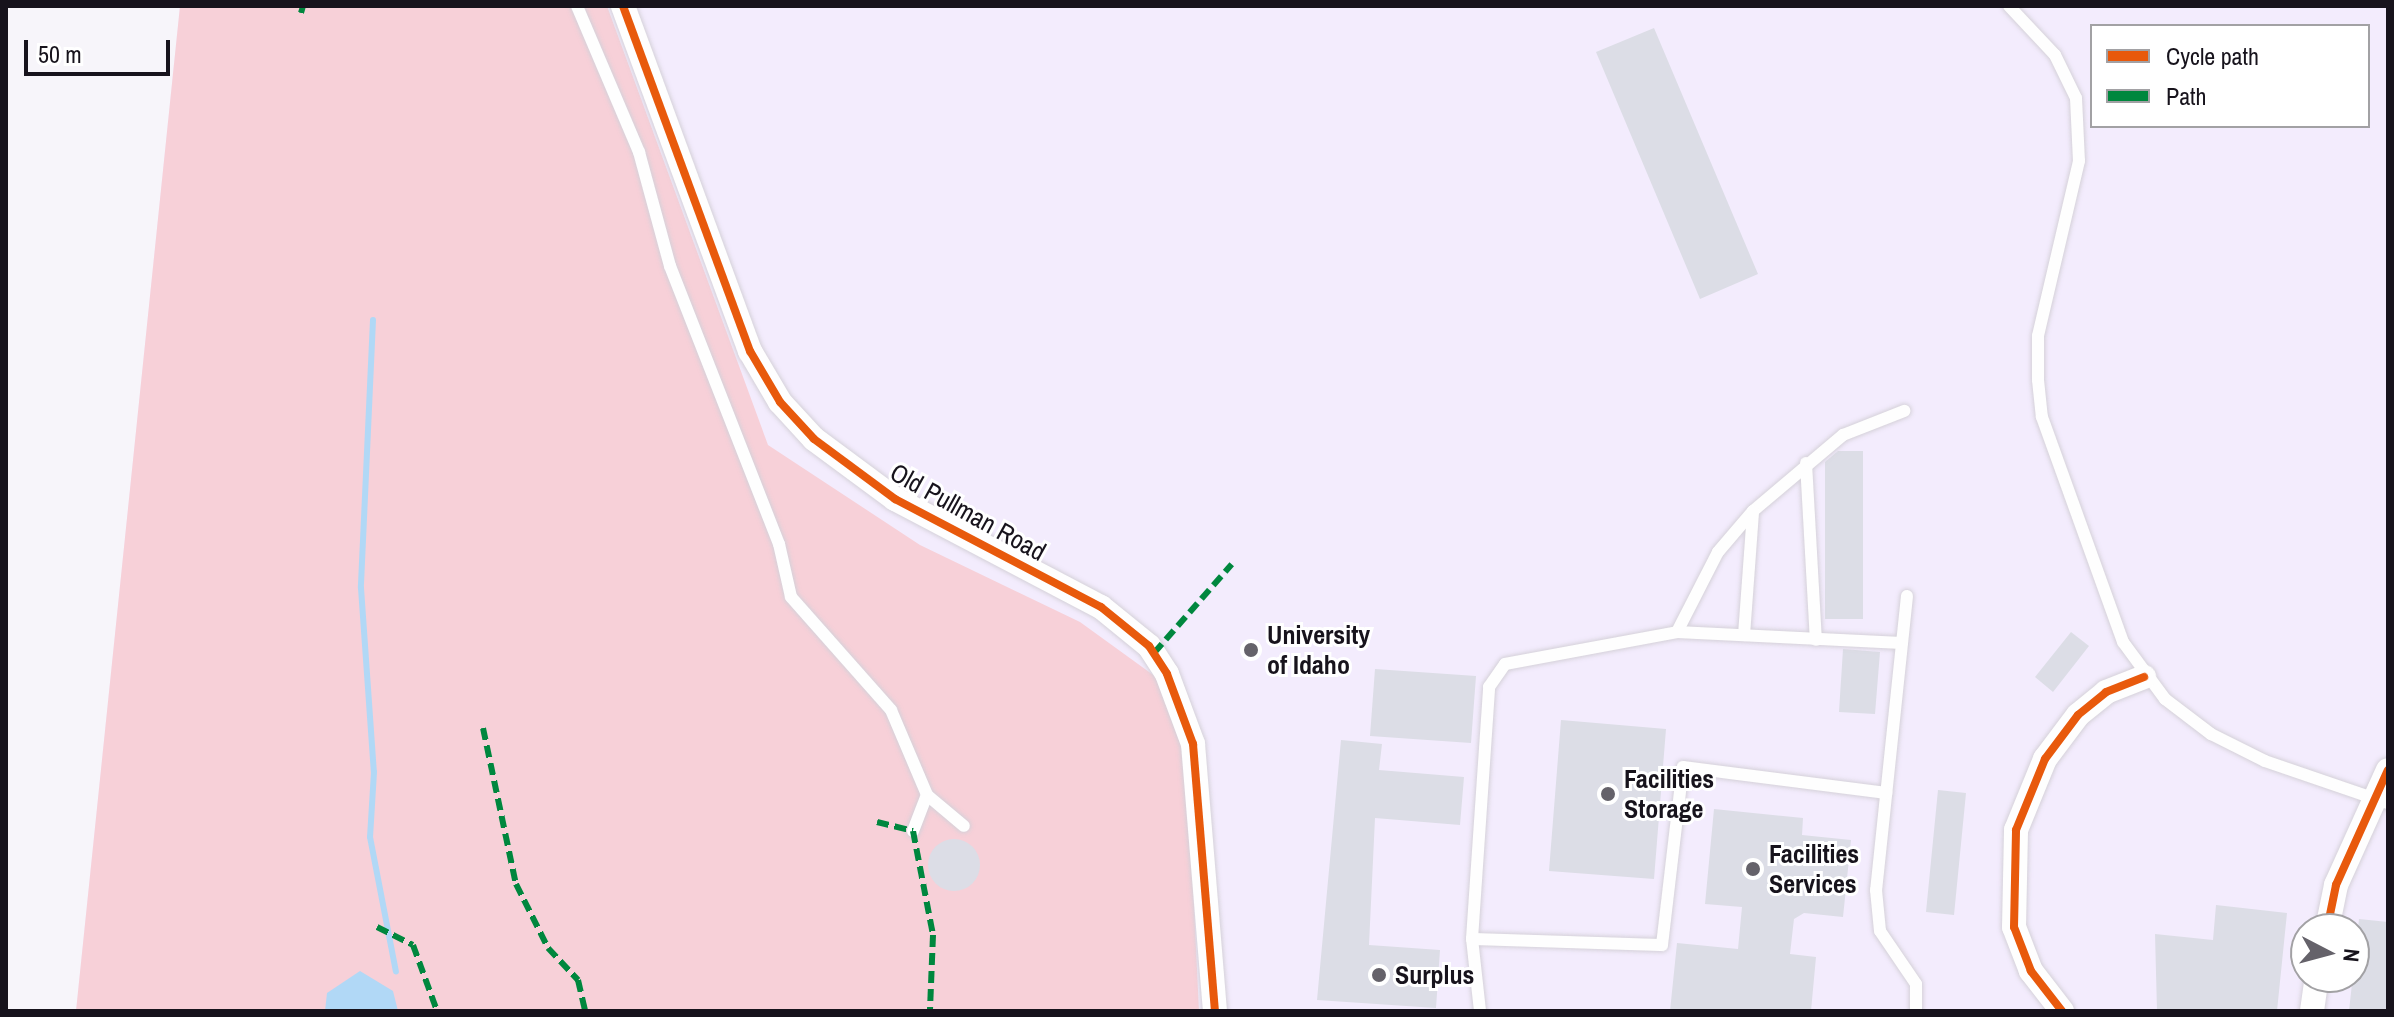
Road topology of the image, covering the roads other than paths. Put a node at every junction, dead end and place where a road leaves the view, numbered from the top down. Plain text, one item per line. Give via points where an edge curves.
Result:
1 (577, 6) edge
2 (623, 6) edge
3 (2009, 6) edge
4 (1904, 411) dead end
5 (1806, 463) junction
6 (1753, 511) junction
7 (1907, 596) dead end
8 (1677, 632) junction
9 (1744, 635) junction
10 (1816, 640) junction
11 (1902, 643) junction
12 (2144, 677) junction
13 (2388, 770) edge
14 (1886, 793) junction
15 (927, 795) junction
16 (2382, 799) edge
17 (964, 826) dead end
18 (913, 831) dead end
19 (2330, 913) edge
20 (1472, 939) junction
21 (1215, 1011) edge
22 (1480, 1011) edge
23 (1916, 1011) edge
24 (2062, 1011) edge

1 - 15 lane via 639,152 670,266 779,544 791,597 891,710
2 - 21 street, Old Pullman Road via 750,351 780,402 814,439 895,499 1101,607 1149,646 1167,674 1193,744
3 - 12 lane via 2055,55 2076,98 2079,161 2038,336 2042,417 2106,605
4 - 5 lane via 1843,435
5 - 6 lane
5 - 10 lane
6 - 8 lane via 1718,552
6 - 9 lane
7 - 11 lane
8 - 9 lane
8 - 20 lane via 1505,664 1489,687
9 - 10 lane
10 - 11 lane
11 - 14 lane
12 - 16 lane via 2238,748
12 - 24 street via 2106,692 2078,715 2045,759 2016,830 2014,927 2031,971
13 - 16 street
14 - 20 lane via 1683,767 1662,945
14 - 23 lane via 1876,890 1880,931 1916,984
15 - 17 lane
15 - 18 lane
16 - 19 street via 2336,885
20 - 22 lane

